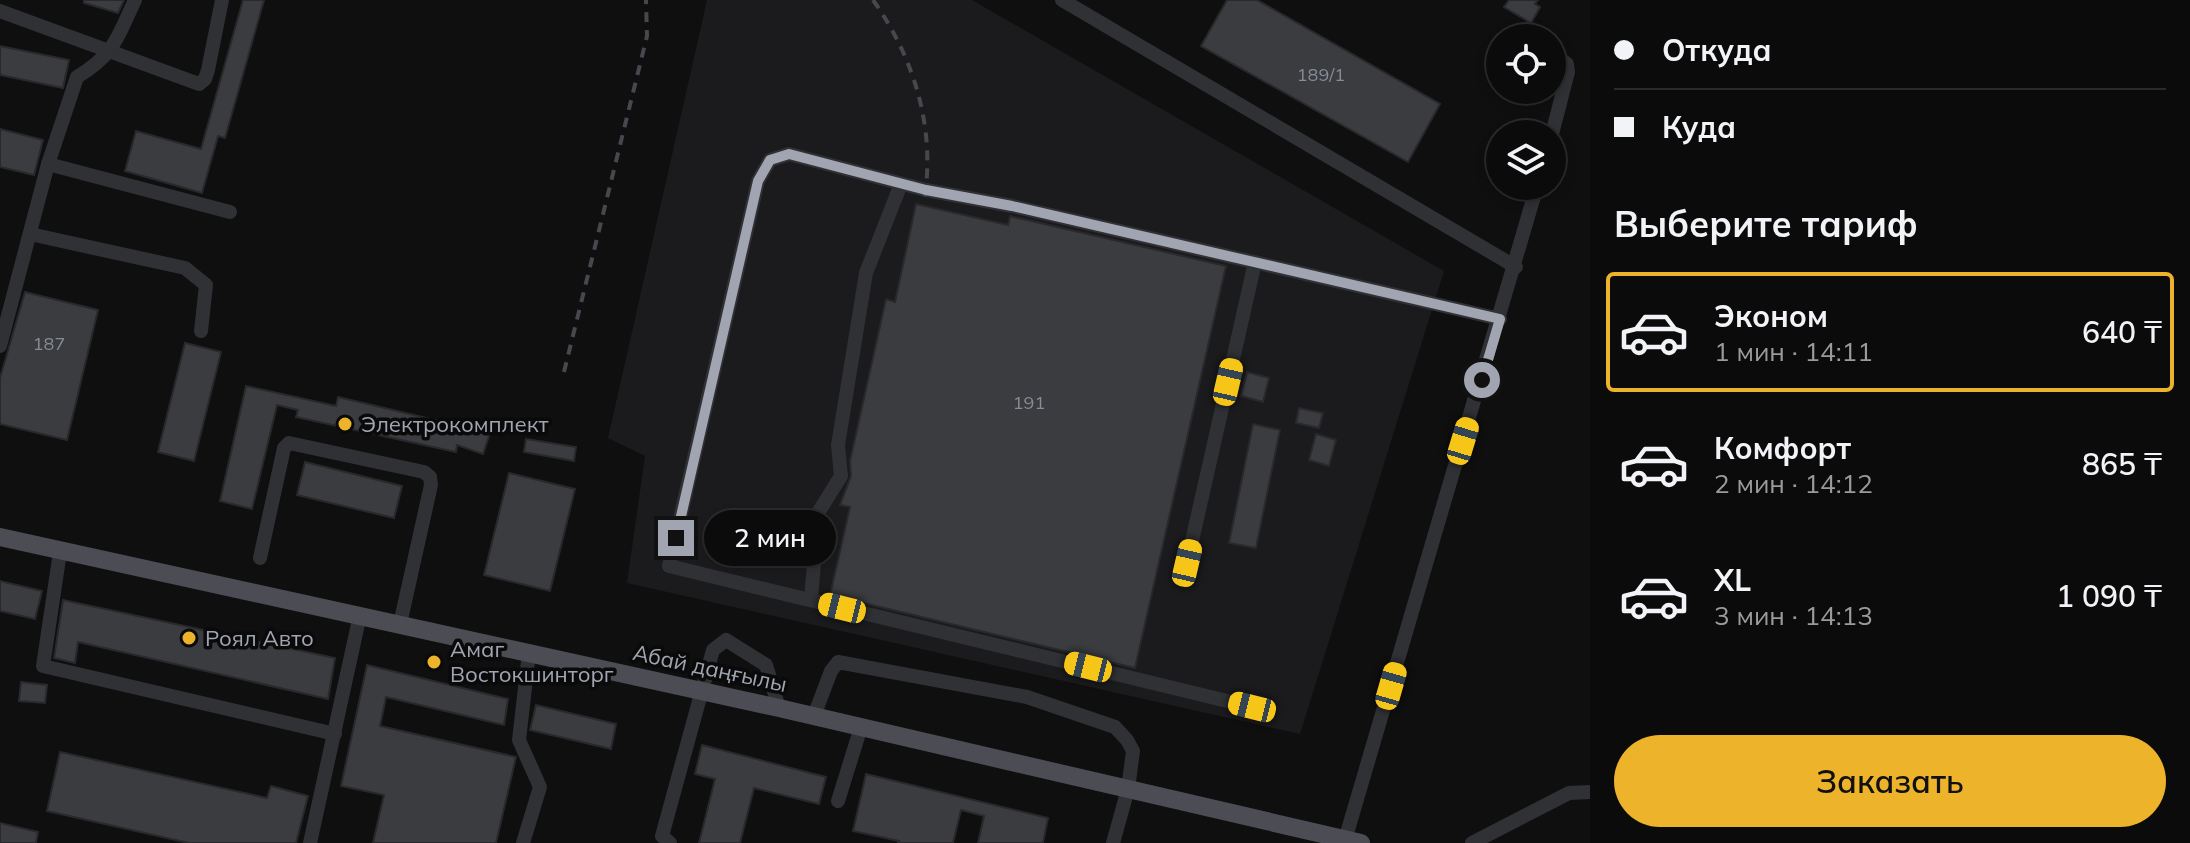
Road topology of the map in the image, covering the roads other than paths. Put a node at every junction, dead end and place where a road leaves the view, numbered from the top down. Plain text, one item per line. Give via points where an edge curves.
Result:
1 (135, 0) edge
2 (222, 0) edge
3 (1062, 0) edge
4 (1092, 0) edge
5 (0, 11) edge
6 (1092, 17) junction
7 (109, 53) junction
8 (48, 164) junction
9 (901, 184) junction
10 (1533, 200) edge
11 (230, 212) dead end
12 (30, 234) junction
13 (1255, 262) junction
14 (1516, 267) junction
15 (1500, 319) junction
16 (201, 331) dead end
17 (0, 346) edge
18 (0, 537) edge
19 (60, 552) junction
20 (260, 558) dead end
21 (1187, 563) dead end
22 (811, 600) junction
23 (360, 615) junction
24 (400, 624) junction
25 (529, 653) junction
26 (701, 692) junction
27 (1252, 707) dead end
28 (779, 708) junction
29 (814, 716) junction
30 (861, 727) junction
31 (335, 734) junction
32 (1128, 789) junction
33 (1590, 792) edge
34 (838, 801) dead end
35 (1307, 837) edge
36 (1353, 841) edge
37 (310, 843) edge
38 (523, 843) edge
39 (670, 843) edge
40 (1113, 843) edge
41 (1472, 843) edge

1 - 7 street
2 - 7 street via 208,70 199,84
3 - 6 street
4 - 6 street
5 - 7 street
6 - 14 street
7 - 8 street via 77,77
8 - 11 street
8 - 12 street
9 - 13 street
9 - 22 street via 866,273 838,445 841,476 818,513
9 - 22 street via 789,154 770,160 758,181 669,566
10 - 14 street
12 - 16 street via 185,268 206,285
12 - 17 street
13 - 15 street
13 - 21 street
14 - 15 street
15 - 36 street
18 - 19 main road, Абай даңғылы
19 - 23 main road, Абай даңғылы
19 - 31 street via 43,666
20 - 24 street via 289,443 424,472 431,485
22 - 27 street
23 - 24 main road, Абай даңғылы
23 - 31 street
24 - 25 main road, Абай даңғылы
25 - 26 main road, Абай даңғылы
25 - 38 street via 519,740 540,787
26 - 28 main road, Абай даңғылы
26 - 28 street via 713,650 726,640 766,665
26 - 39 street via 662,836
28 - 29 main road, Абай даңғылы
29 - 30 main road, Абай даңғылы
29 - 32 street via 838,662 1027,697 1115,727 1133,751
30 - 32 main road, Абай даңғылы
30 - 34 street
31 - 37 street
32 - 35 main road, Абай даңғылы
32 - 40 street
33 - 41 street via 1569,793
35 - 36 main road, Абай даңғылы

